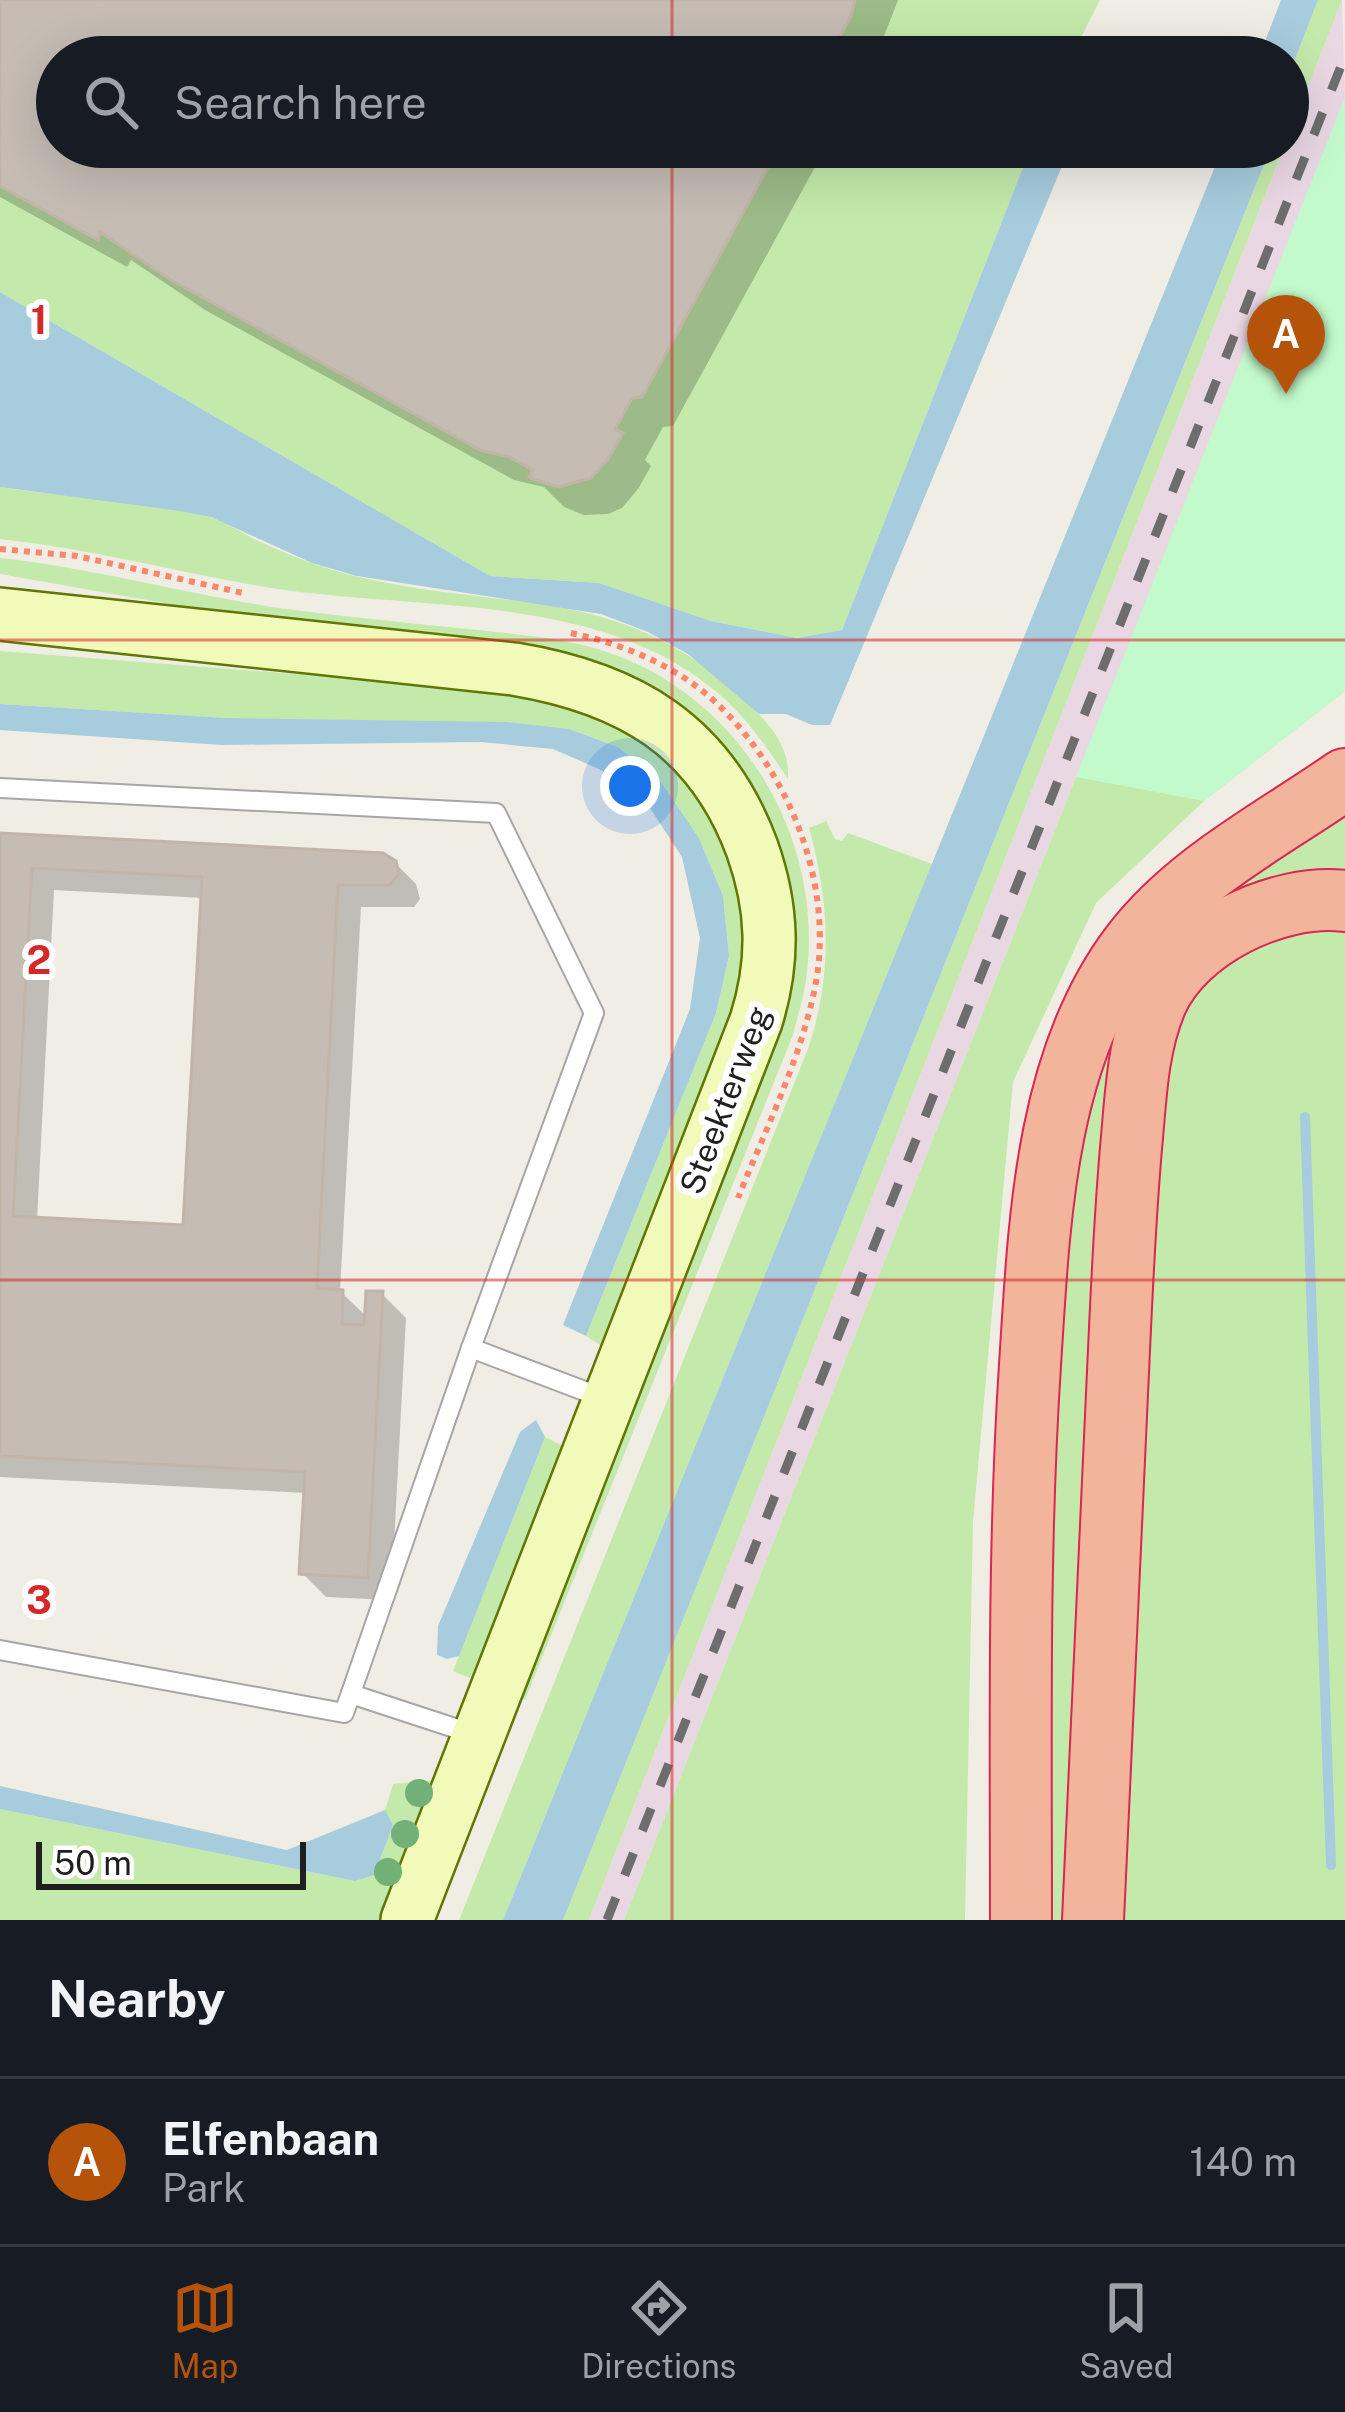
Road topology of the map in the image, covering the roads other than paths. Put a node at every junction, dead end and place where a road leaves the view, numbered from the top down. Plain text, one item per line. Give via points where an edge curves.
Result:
1 (0, 614) edge
2 (1345, 779) edge
3 (0, 788) edge
4 (1345, 901) edge
5 (471, 1348) junction
6 (608, 1400) junction
7 (0, 1650) edge
8 (351, 1694) junction
9 (478, 1736) junction
10 (407, 1920) edge
11 (1021, 1920) edge
12 (1093, 1920) edge

1 - 6 main road, Steekterweg via 567,678 622,699 676,735 725,787 764,881 768,983
2 - 11 highway via 1167,904 1129,948 1074,1057 1043,1215 1022,1491
3 - 5 lane via 496,813 594,1013
4 - 12 highway via 1280,906 1231,926 1190,958 1157,999 1140,1054
5 - 6 lane
5 - 8 lane
6 - 9 main road, Steekterweg
7 - 8 lane via 344,1713
8 - 9 lane
9 - 10 main road, Steekterweg

